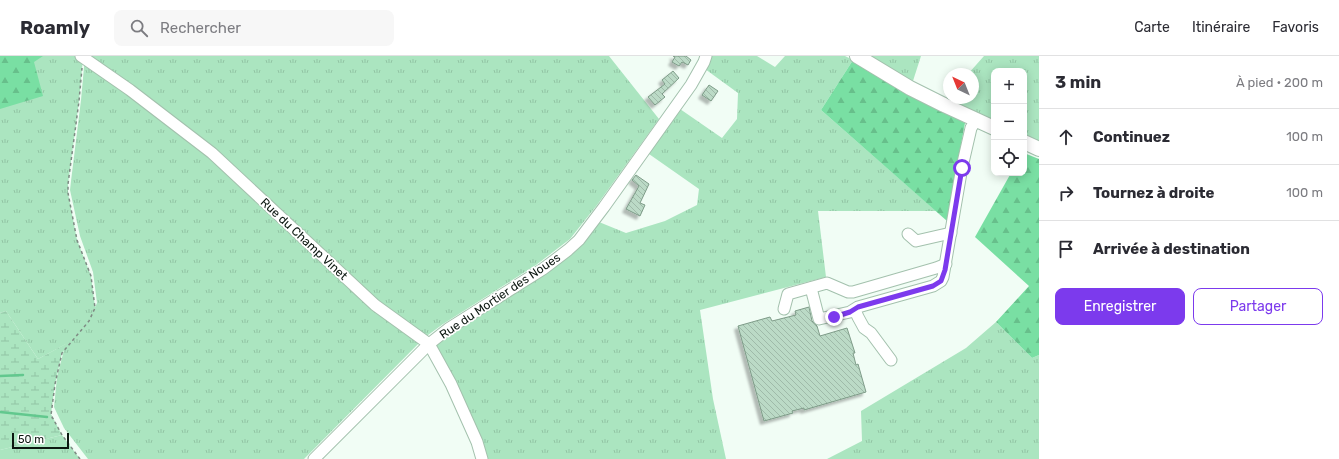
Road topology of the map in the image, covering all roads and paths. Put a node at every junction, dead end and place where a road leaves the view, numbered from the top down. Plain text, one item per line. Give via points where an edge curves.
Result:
1 (706, 56) edge
2 (857, 56) edge
3 (82, 57) edge
4 (976, 120) junction
5 (991, 127) edge
6 (1027, 143) edge
7 (1039, 149) edge
8 (951, 233) junction
9 (908, 234) dead end
10 (946, 264) junction
11 (811, 288) junction
12 (784, 309) dead end
13 (855, 310) junction
14 (429, 344) junction
15 (891, 360) dead end
16 (80, 459) edge
17 (314, 459) edge
18 (482, 459) edge

1 - 14 street, Rue du Mortier des Noues via 691,86 579,240 543,269 448,329
2 - 4 main road via 910,88
3 - 14 street, Rue du Champ Vinet via 212,153 375,305
3 - 16 path via 68,193 77,240 91,276 95,308 89,321 62,353 52,414 62,435
4 - 5 main road
4 - 8 street via 971,128 962,168
6 - 7 main road
8 - 9 street via 916,241
8 - 10 street
10 - 11 street via 853,292 827,283
10 - 13 street via 943,277 937,284
11 - 12 street via 788,294
11 - 13 street via 819,320
13 - 15 street via 864,328 871,333
14 - 17 street, Rue du Mortier des Noues
14 - 18 street, Rue du Champ Vinet via 451,384

